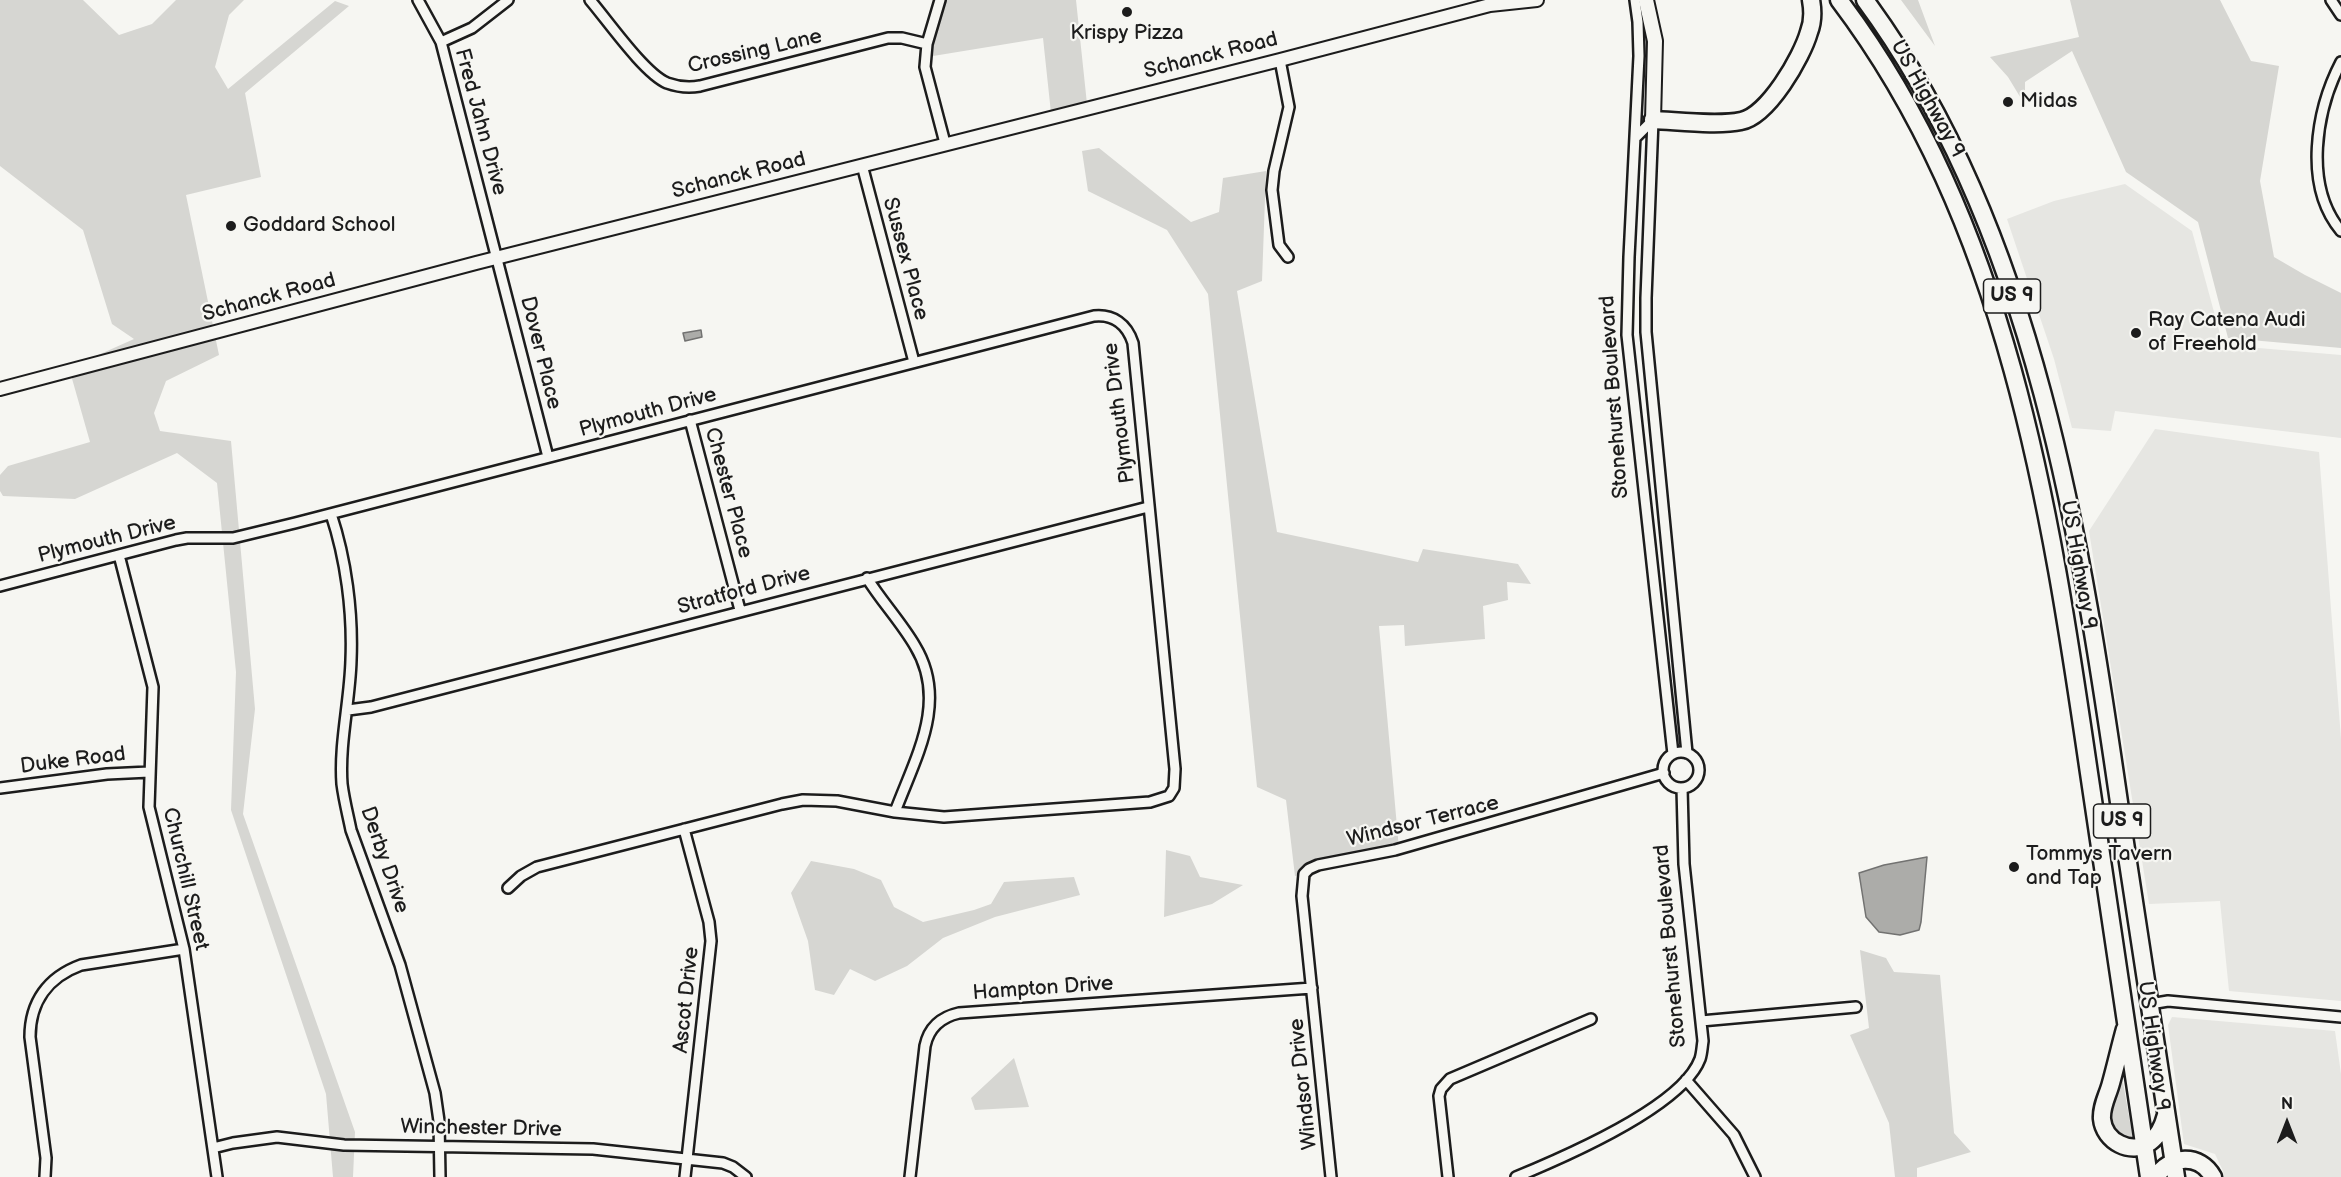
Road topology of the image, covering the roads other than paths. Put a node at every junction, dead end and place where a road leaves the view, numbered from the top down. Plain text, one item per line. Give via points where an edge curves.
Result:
1 (418, 0) edge
2 (508, 0) edge
3 (590, 0) edge
4 (940, 0) edge
5 (1537, 0) edge
6 (1635, 0) edge
7 (1646, 0) edge
8 (1811, 0) edge
9 (1839, 0) edge
10 (1865, 0) edge
11 (2331, 0) edge
12 (1493, 2) edge
13 (2341, 15) edge
14 (441, 42) junction
15 (927, 44) junction
16 (1280, 60) junction
17 (2341, 62) edge
18 (1653, 120) junction
19 (1635, 138) junction
20 (945, 143) junction
21 (862, 165) junction
22 (1632, 187) junction
23 (1650, 188) junction
24 (2341, 231) edge
25 (1288, 257) dead end
26 (497, 258) junction
27 (914, 362) junction
28 (0, 389) edge
29 (1653, 419) junction
30 (690, 420) junction
31 (1636, 421) junction
32 (548, 457) junction
33 (1148, 507) junction
34 (331, 514) junction
35 (119, 555) junction
36 (867, 578) junction
37 (0, 586) edge
38 (740, 610) junction
39 (348, 710) junction
40 (1687, 753) junction
41 (1672, 754) junction
42 (149, 772) junction
43 (1664, 773) junction
44 (0, 788) edge
45 (1682, 788) junction
46 (895, 812) junction
47 (684, 829) junction
48 (508, 888) dead end
49 (184, 949) junction
50 (1312, 988) junction
51 (2150, 1004) junction
52 (1856, 1007) dead end
53 (2341, 1017) edge
54 (1591, 1019) dead end
55 (1701, 1021) junction
56 (2127, 1022) junction
57 (1686, 1080) junction
58 (2167, 1114) junction
59 (2145, 1145) junction
60 (440, 1146) junction
61 (213, 1148) junction
62 (687, 1159) junction
63 (2175, 1169) edge
64 (1540, 1173) edge
65 (45, 1177) edge
66 (217, 1177) edge
67 (440, 1177) edge
68 (685, 1177) edge
69 (746, 1177) edge
70 (910, 1177) edge
71 (1331, 1177) edge
72 (1448, 1177) edge
73 (1516, 1177) edge
74 (1755, 1177) edge
75 (2149, 1177) edge
76 (2156, 1177) edge
77 (2213, 1177) edge

1 - 14 street, Fred Jahn Drive
2 - 14 street via 472,28
3 - 15 street, Crossing Lane via 650,71 666,83 678,86 700,86 888,39
4 - 15 street
5 - 12 street, Schanck Road
6 - 19 street, Stonehurst Boulevard via 1639,56
7 - 18 main road, Stonehurst Boulevard via 1655,41
8 - 18 highway via 1805,44 1774,96 1756,115 1735,122
9 - 56 highway, US Highway 9 / US 9 via 1885,67 1932,150 1979,266 2017,384 2057,564
10 - 51 highway, US Highway 9 / US 9 via 1915,74 1952,143 1988,228 2033,361 2089,602
11 - 13 street
12 - 16 street, Schanck Road
14 - 26 street, Fred Jahn Drive
15 - 20 street via 925,67
16 - 20 street, Schanck Road
16 - 25 street via 1289,107 1272,190 1279,245
17 - 24 street via 2324,112 2318,157 2321,198
18 - 19 street
18 - 23 street, Stonehurst Boulevard
19 - 22 street, Stonehurst Boulevard
20 - 21 street, Schanck Road
21 - 26 street, Schanck Road
21 - 27 street, Sussex Place
22 - 23 street
22 - 31 street, Stonehurst Boulevard via 1628,335
23 - 29 street, Stonehurst Boulevard via 1646,332
26 - 28 street, Schanck Road
26 - 32 street, Dover Place
27 - 30 street, Plymouth Drive
27 - 33 street, Plymouth Drive via 1094,316 1115,319 1126,327 1132,343
29 - 31 street
29 - 40 street, Stonehurst Boulevard
30 - 32 street, Plymouth Drive
30 - 38 street, Chester Place
31 - 41 street, Stonehurst Boulevard
32 - 34 street, Plymouth Drive
33 - 36 street, Stratford Drive
33 - 46 street, Plymouth Drive via 1175,768 1173,792 1150,802 961,816
34 - 35 street, Plymouth Drive via 233,538 187,538
34 - 39 street, Derby Drive via 350,617
35 - 37 street, Plymouth Drive
35 - 42 street, Churchill Street via 153,687
36 - 38 street, Stratford Drive
36 - 46 street via 916,647 929,689 927,728
38 - 39 street, Stratford Drive
39 - 60 street, Derby Drive via 342,763 345,807 403,975 435,1093
40 - 41 street
40 - 45 street, Stonehurst Boulevard via 1696,761 1699,773 1693,783
41 - 43 street, Stonehurst Boulevard
42 - 44 street, Duke Road
42 - 49 street, Churchill Street via 150,819
43 - 45 street via 1672,785
43 - 50 street, Windsor Terrace via 1395,850 1309,869 1302,876 1302,885
45 - 55 street, Stonehurst Boulevard via 1684,864
46 - 47 street, Plymouth Drive via 837,801 803,800
47 - 48 street, Plymouth Drive via 537,867
47 - 62 street, Ascot Drive via 711,941
49 - 61 street, Churchill Street
49 - 65 street via 81,965 53,980 38,1000 31,1018 30,1037 46,1158
50 - 70 street, Hampton Drive via 959,1013 943,1018 931,1030 925,1046
50 - 71 street, Windsor Drive
51 - 53 street via 2168,1001
51 - 58 highway, US Highway 9 / US 9
52 - 55 street
54 - 72 street via 1450,1079 1439,1096
55 - 57 street, Stonehurst Boulevard via 1700,1061
56 - 59 highway, US Highway 9 / US 9
56 - 59 highway via 2102,1119 2114,1142 2128,1148
57 - 64 street, Stonehurst Boulevard via 1632,1121
57 - 74 street via 1734,1135
58 - 59 highway via 2156,1137
58 - 63 highway, US Highway 9 / US 9
59 - 75 highway, US Highway 9 / US 9
60 - 61 street, Winchester Drive via 344,1145 277,1137
60 - 62 street, Winchester Drive via 593,1149
60 - 67 street, Derby Drive
61 - 66 street, Churchill Street
62 - 68 street, Ascot Drive
62 - 69 street, Winchester Drive via 723,1163
63 - 76 highway via 2162,1169
63 - 77 highway via 2188,1160 2198,1162
64 - 73 street, Stonehurst Boulevard

